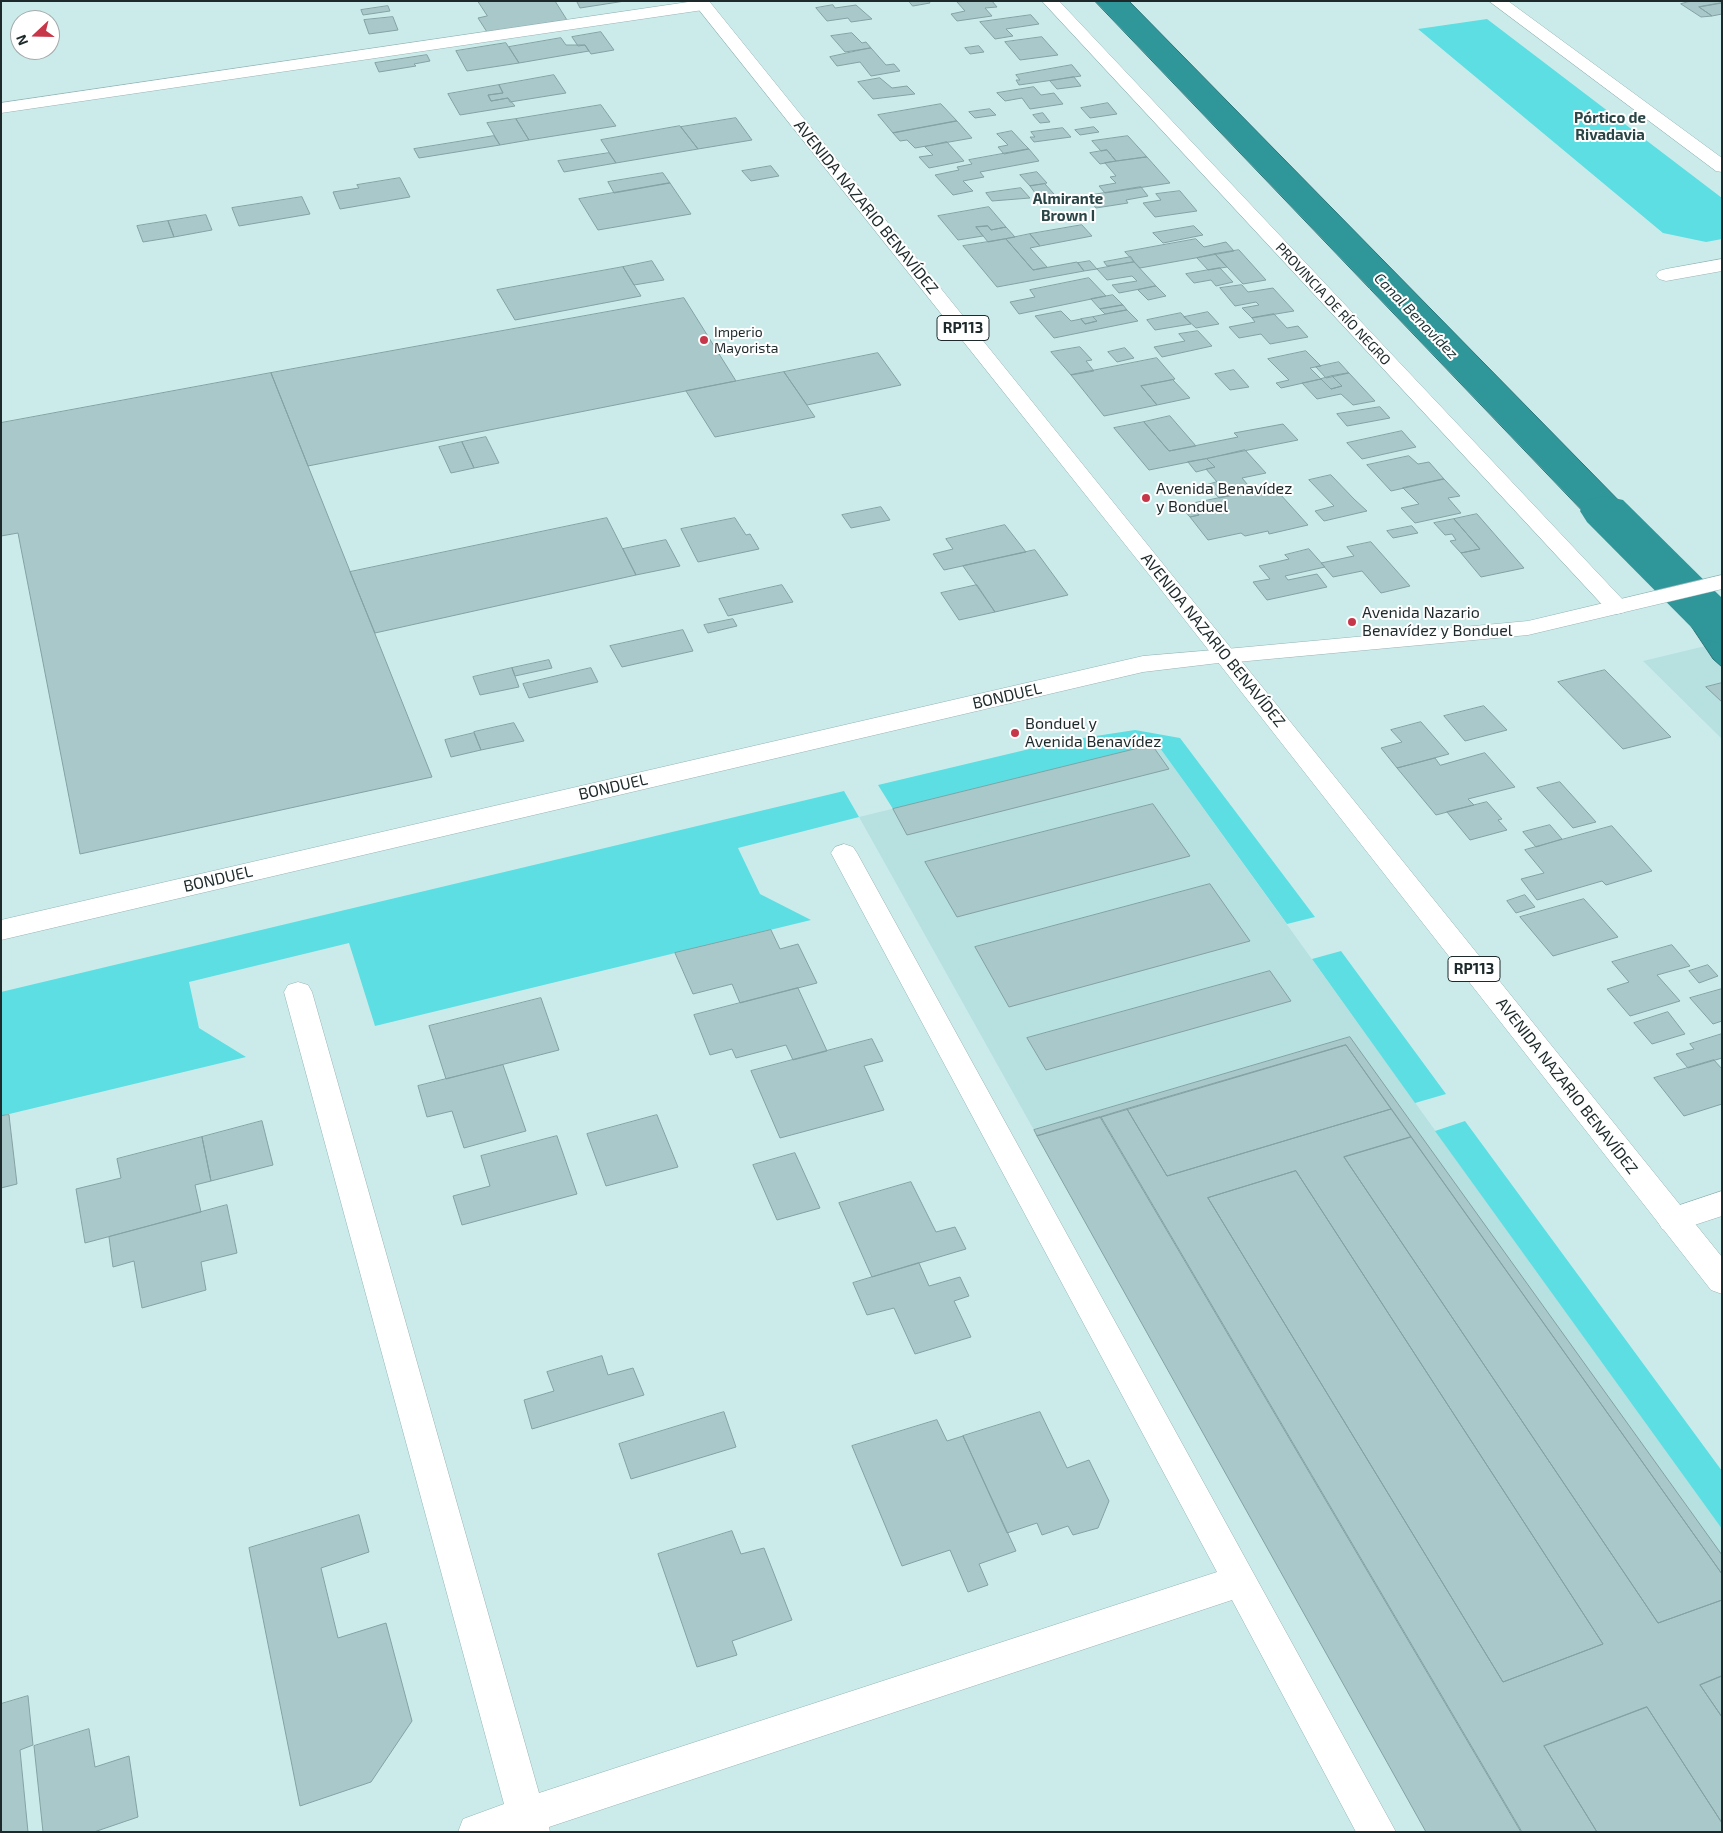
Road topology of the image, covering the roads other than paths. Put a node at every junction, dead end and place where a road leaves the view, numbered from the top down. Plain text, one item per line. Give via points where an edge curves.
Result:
1 (1050, 1) edge
2 (1497, 1) edge
3 (702, 3) edge
4 (1, 108) edge
5 (1722, 167) edge
6 (1722, 265) edge
7 (1666, 275) dead end
8 (1722, 582) edge
9 (1627, 605) junction
10 (1226, 656) junction
11 (844, 853) dead end
12 (1, 930) edge
13 (298, 992) dead end
14 (1722, 1204) edge
15 (1673, 1220) junction
16 (1722, 1281) edge
17 (1240, 1581) junction
18 (529, 1824) edge
19 (477, 1832) edge
20 (1377, 1832) edge

1 - 9 street, PROVINCIA DE RÍO NEGRO
2 - 5 street
3 - 4 street
3 - 10 street, AVENIDA NAZARIO BENAVÍDEZ / RP113
6 - 7 street
8 - 9 street, BONDUEL
9 - 10 street, BONDUEL via 1528,628
10 - 12 street, BONDUEL via 1143,664
10 - 15 street, AVENIDA NAZARIO BENAVÍDEZ / RP113
11 - 17 street
13 - 18 street
14 - 15 street
15 - 16 street, AVENIDA NAZARIO BENAVÍDEZ / RP113
17 - 18 street
17 - 20 street
18 - 19 street

